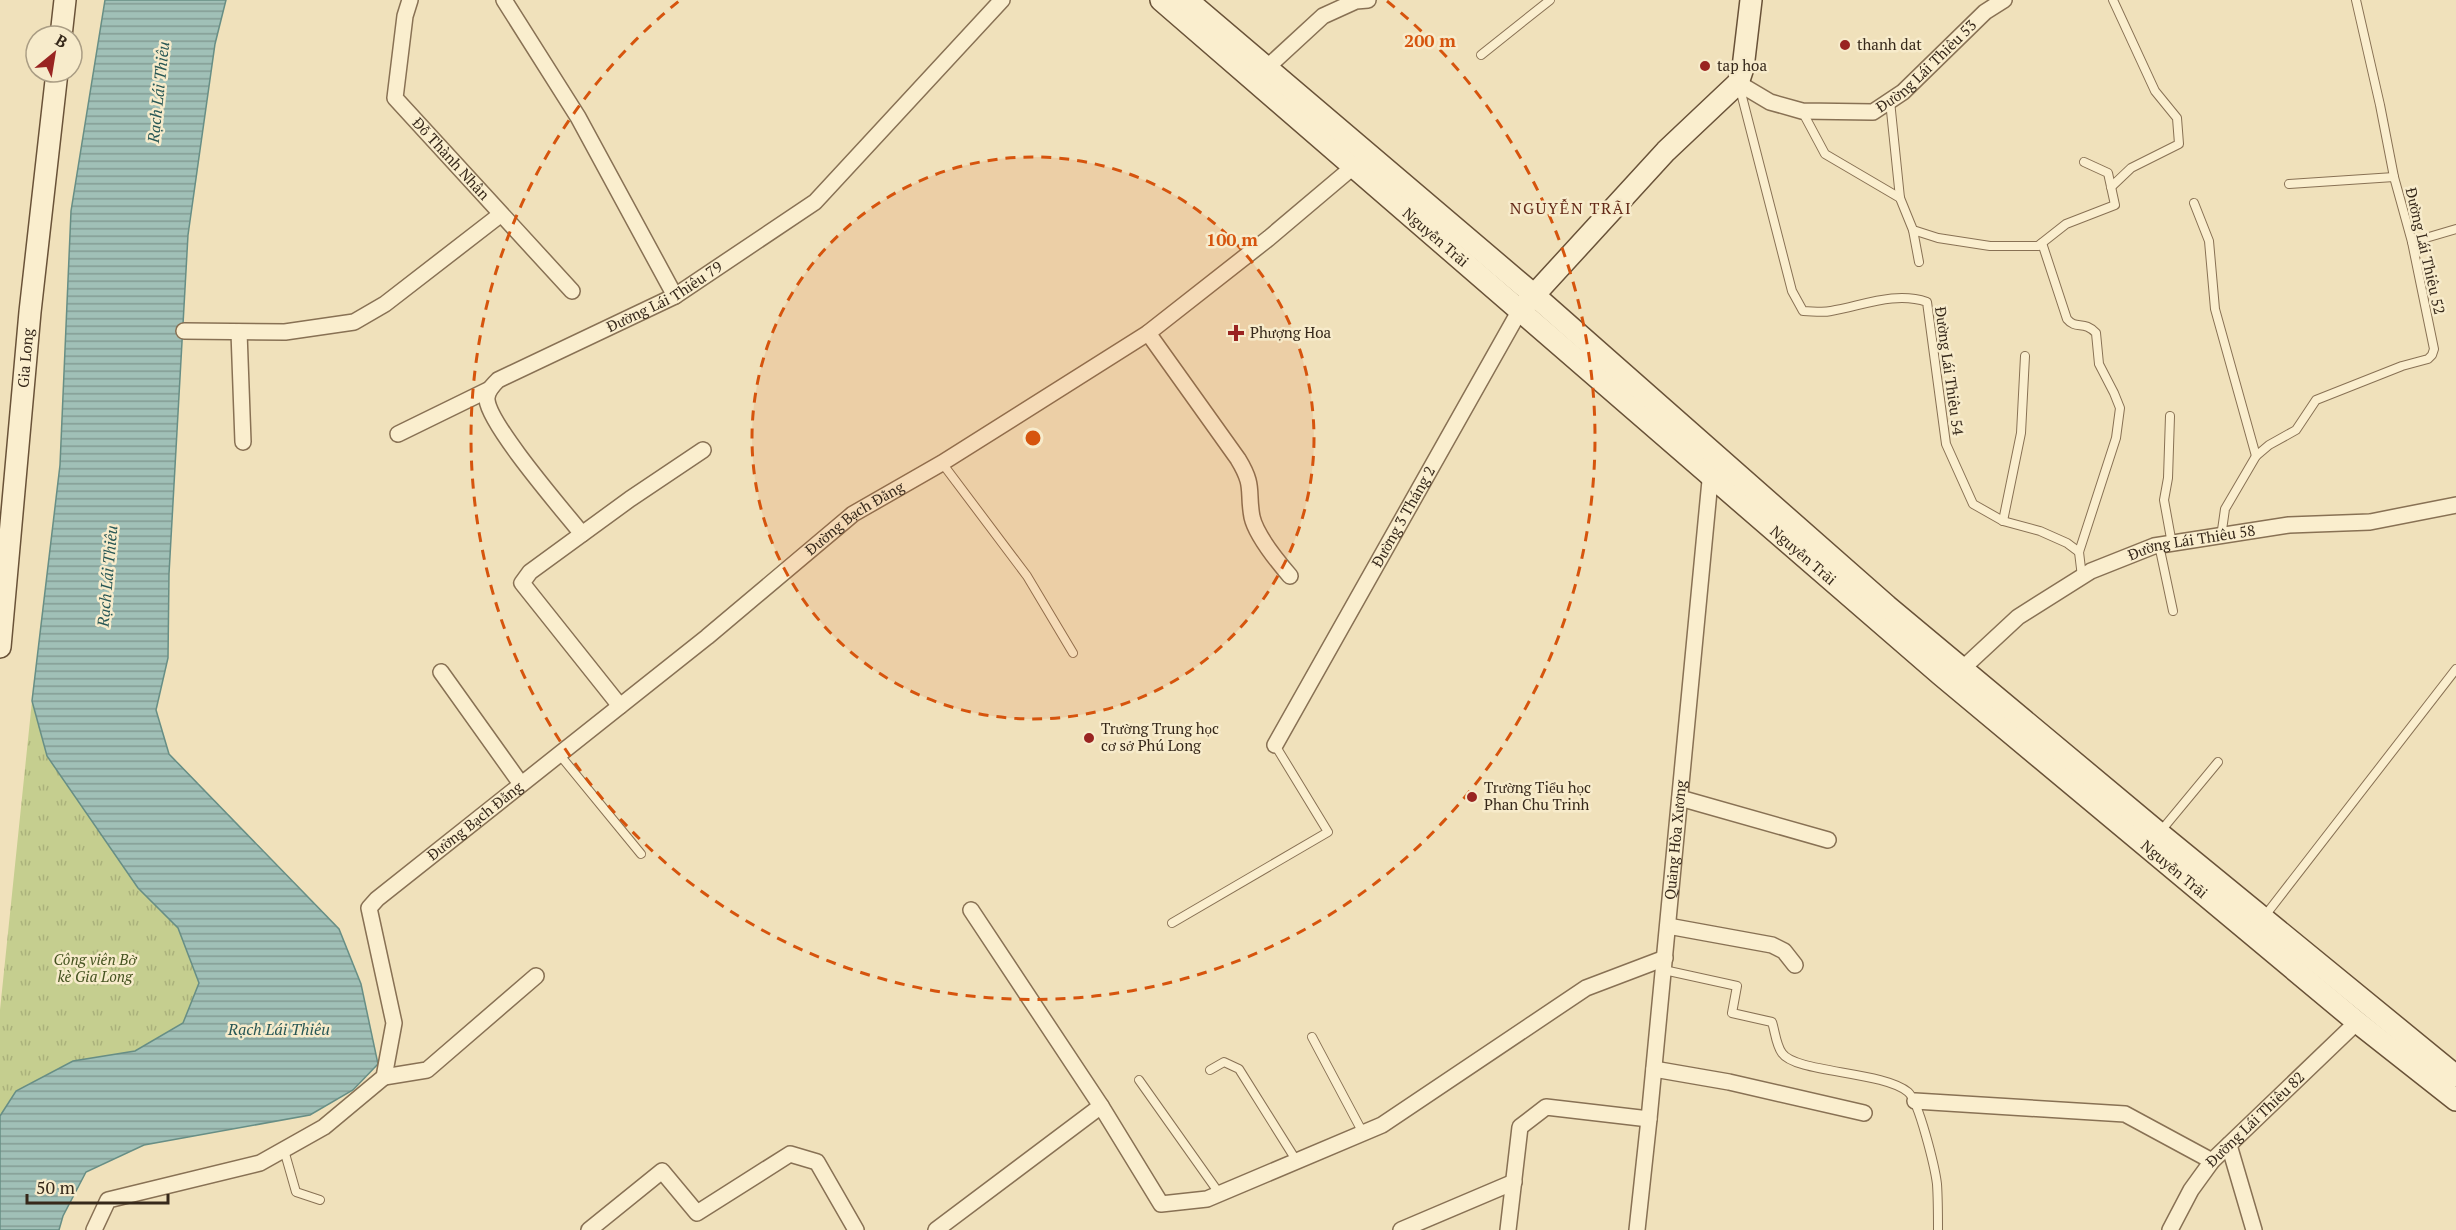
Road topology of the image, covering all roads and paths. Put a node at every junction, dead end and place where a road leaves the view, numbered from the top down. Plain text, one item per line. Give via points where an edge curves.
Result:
1 (66, 0) edge
2 (410, 0) edge
3 (504, 0) edge
4 (1002, 0) edge
5 (1161, 0) edge
6 (1187, 0) edge
7 (1368, 0) edge
8 (1550, 0) edge
9 (1751, 0) edge
10 (2004, 0) edge
11 (2114, 0) edge
12 (2356, 0) edge
13 (1350, 2) edge
14 (63, 24) edge
15 (1481, 55) dead end
16 (1260, 74) junction
17 (56, 84) edge
18 (1736, 85) junction
19 (1890, 100) junction
20 (1803, 111) junction
21 (2084, 162) dead end
22 (1353, 167) junction
23 (2394, 177) junction
24 (2289, 184) dead end
25 (2111, 186) junction
26 (1900, 198) junction
27 (2194, 203) dead end
28 (501, 215) junction
29 (2456, 229) edge
30 (1914, 230) junction
31 (2412, 242) junction
32 (2042, 243) junction
33 (1919, 262) dead end
34 (572, 291) dead end
35 (675, 296) junction
36 (1527, 302) junction
37 (184, 331) dead end
38 (239, 332) junction
39 (1148, 333) junction
40 (2025, 356) dead end
41 (490, 389) junction
42 (2170, 416) dead end
43 (398, 434) dead end
44 (243, 442) dead end
45 (703, 450) dead end
46 (1713, 452) junction
47 (2256, 456) junction
48 (942, 463) junction
49 (1711, 475) junction
50 (2456, 505) edge
51 (2003, 521) junction
52 (582, 534) junction
53 (2221, 537) junction
54 (2166, 544) junction
55 (2079, 552) junction
56 (1290, 576) dead end
57 (2082, 577) junction
58 (2173, 611) dead end
59 (0, 647) edge
60 (1073, 653) dead end
61 (1962, 669) junction
62 (2456, 669) edge
63 (441, 672) dead end
64 (620, 706) junction
65 (1275, 745) joint
66 (559, 754) junction
67 (2050, 755) junction
68 (2218, 762) dead end
69 (521, 784) junction
70 (1680, 798) junction
71 (2159, 833) junction
72 (1828, 840) dead end
73 (641, 854) dead end
74 (971, 910) dead end
75 (2263, 919) junction
76 (1172, 923) dead end
77 (1668, 926) junction
78 (1664, 964) junction
79 (1795, 965) dead end
80 (536, 976) dead end
81 (2357, 1022) junction
82 (1312, 1037) dead end
83 (1654, 1069) junction
84 (1210, 1070) dead end
85 (2456, 1076) edge
86 (384, 1077) junction
87 (1139, 1080) dead end
88 (2456, 1100) edge
89 (1915, 1101) junction
90 (1101, 1106) junction
91 (1864, 1113) dead end
92 (1649, 1119) junction
93 (1363, 1133) junction
94 (2229, 1145) junction
95 (284, 1150) junction
96 (1296, 1160) junction
97 (2212, 1161) junction
98 (1514, 1182) junction
99 (1219, 1193) junction
100 (320, 1200) dead end
101 (1426, 1219) junction
102 (94, 1230) edge
103 (589, 1230) edge
104 (856, 1230) edge
105 (936, 1230) edge
106 (1401, 1230) edge
107 (1440, 1230) edge
108 (1508, 1230) edge
109 (1637, 1230) edge
110 (1938, 1230) edge
111 (2170, 1230) edge
112 (2254, 1230) edge

1 - 14 main road
2 - 28 street, Đỗ Thành Nhân via 395,98
3 - 35 street via 578,117
4 - 35 street, Đường Lái Thiêu 79 via 814,202
5 - 16 main road, Nguyễn Trãi
6 - 16 main road, Nguyễn Trãi
7 - 13 street
8 - 15 lane
9 - 18 main road via 1743,68
10 - 19 street, Đường Lái Thiêu 53 via 1984,12
11 - 25 lane via 2155,91 2177,118 2179,144 2131,168
12 - 23 lane, Đường Lái Thiêu 52
13 - 16 street via 1323,16
16 - 22 main road, Nguyễn Trãi
16 - 36 main road, Nguyễn Trãi
17 - 59 main road, Gia Long via 30,312
18 - 20 street, Đường Lái Thiêu 53 via 1770,102
18 - 36 main road, Đường 3 Tháng 2 via 1666,151
18 - 51 lane, Đường Lái Thiêu 54 via 1792,291 1803,311 1829,312 1913,297 1927,302 1946,444 1973,504
19 - 20 street, Đường Lái Thiêu 53 via 1873,112
19 - 26 lane
20 - 26 lane via 1825,154
21 - 25 lane via 2108,173
22 - 36 main road, Nguyễn Trãi
22 - 39 street, Đường Bạch Đằng
23 - 24 lane
23 - 31 lane, Đường Lái Thiêu 52
25 - 32 lane via 2115,205 2066,224
26 - 30 lane
27 - 47 lane via 2209,241 2215,309
28 - 34 street, Đỗ Thành Nhân
28 - 38 street via 386,304 354,322 285,332
29 - 31 lane
30 - 32 lane via 1990,246
30 - 33 lane
31 - 47 lane, Đường Lái Thiêu 52 via 2434,349 2432,355 2316,400 2296,430
32 - 55 lane via 2067,319 2096,333 2098,364 2120,408 2116,438
35 - 41 street, Đường Lái Thiêu 79 via 498,380
36 - 46 main road, Nguyễn Trãi
36 - 49 main road, Nguyễn Trãi
36 - 65 street, Đường 3 Tháng 2
37 - 38 street
38 - 44 street
39 - 48 street, Đường Bạch Đằng
39 - 56 street via 1249,477 1256,526
40 - 51 lane via 2021,432
41 - 43 street, Đường Lái Thiêu 79
41 - 52 street via 487,401 494,418
42 - 54 lane via 2164,500
45 - 52 street
46 - 49 street, Quảng Hòa Xương
46 - 61 main road, Nguyễn Trãi
47 - 53 lane, Đường Lái Thiêu 52 via 2225,508
48 - 60 lane via 1027,576
48 - 64 street, Đường Bạch Đằng via 853,514
49 - 67 main road, Nguyễn Trãi
49 - 70 street, Quảng Hòa Xương
50 - 53 street, Đường Lái Thiêu 58 via 2370,522 2289,525
51 - 55 lane, Đường Lái Thiêu 54 via 2040,531
52 - 64 street via 530,572 522,583
53 - 54 street, Đường Lái Thiêu 58
54 - 57 street, Đường Lái Thiêu 58
54 - 58 lane
55 - 57 lane
57 - 61 street, Đường Lái Thiêu 58 via 2018,617
61 - 67 main road, Nguyễn Trãi
62 - 75 lane
63 - 69 street
64 - 66 street, Đường Bạch Đằng
65 - 76 lane, Đường 3 Tháng 2 via 1328,831
66 - 69 street, Đường Bạch Đằng
66 - 73 lane
67 - 71 main road, Nguyễn Trãi
67 - 81 main road, Nguyễn Trãi
68 - 71 lane
69 - 86 street, Đường Bạch Đằng via 369,908 394,1023
70 - 72 street
70 - 77 street, Quảng Hòa Xương
71 - 75 main road, Nguyễn Trãi
74 - 90 street
75 - 85 main road, Nguyễn Trãi
77 - 78 street, Quảng Hòa Xương
77 - 79 street via 1772,945 1784,951
78 - 83 street, Quảng Hòa Xương
78 - 89 lane via 1737,986 1732,1013 1772,1022 1782,1054 1790,1059 1895,1085 1909,1092
78 - 93 street via 1586,988 1382,1125
80 - 86 street via 427,1070
81 - 88 main road, Nguyễn Trãi
81 - 94 street, Đường Lái Thiêu 82
82 - 93 lane
83 - 91 street
83 - 92 street, Quảng Hòa Xương
84 - 96 lane via 1224,1062 1239,1069
86 - 95 street via 336,1118
87 - 99 lane
89 - 97 street via 2125,1114
89 - 110 lane via 1934,1167
90 - 99 street via 1161,1204
90 - 105 street
92 - 98 street via 1546,1107 1520,1127
92 - 109 street, Quảng Hòa Xương
93 - 96 street
94 - 97 street, Đường Lái Thiêu 82
94 - 112 street
95 - 100 lane via 296,1191
95 - 102 street via 260,1163 108,1200
96 - 99 street
97 - 111 street, Đường Lái Thiêu 82
98 - 101 street
98 - 108 street
101 - 106 street
101 - 107 street
103 - 104 street via 662,1171 697,1213 790,1154 817,1162

